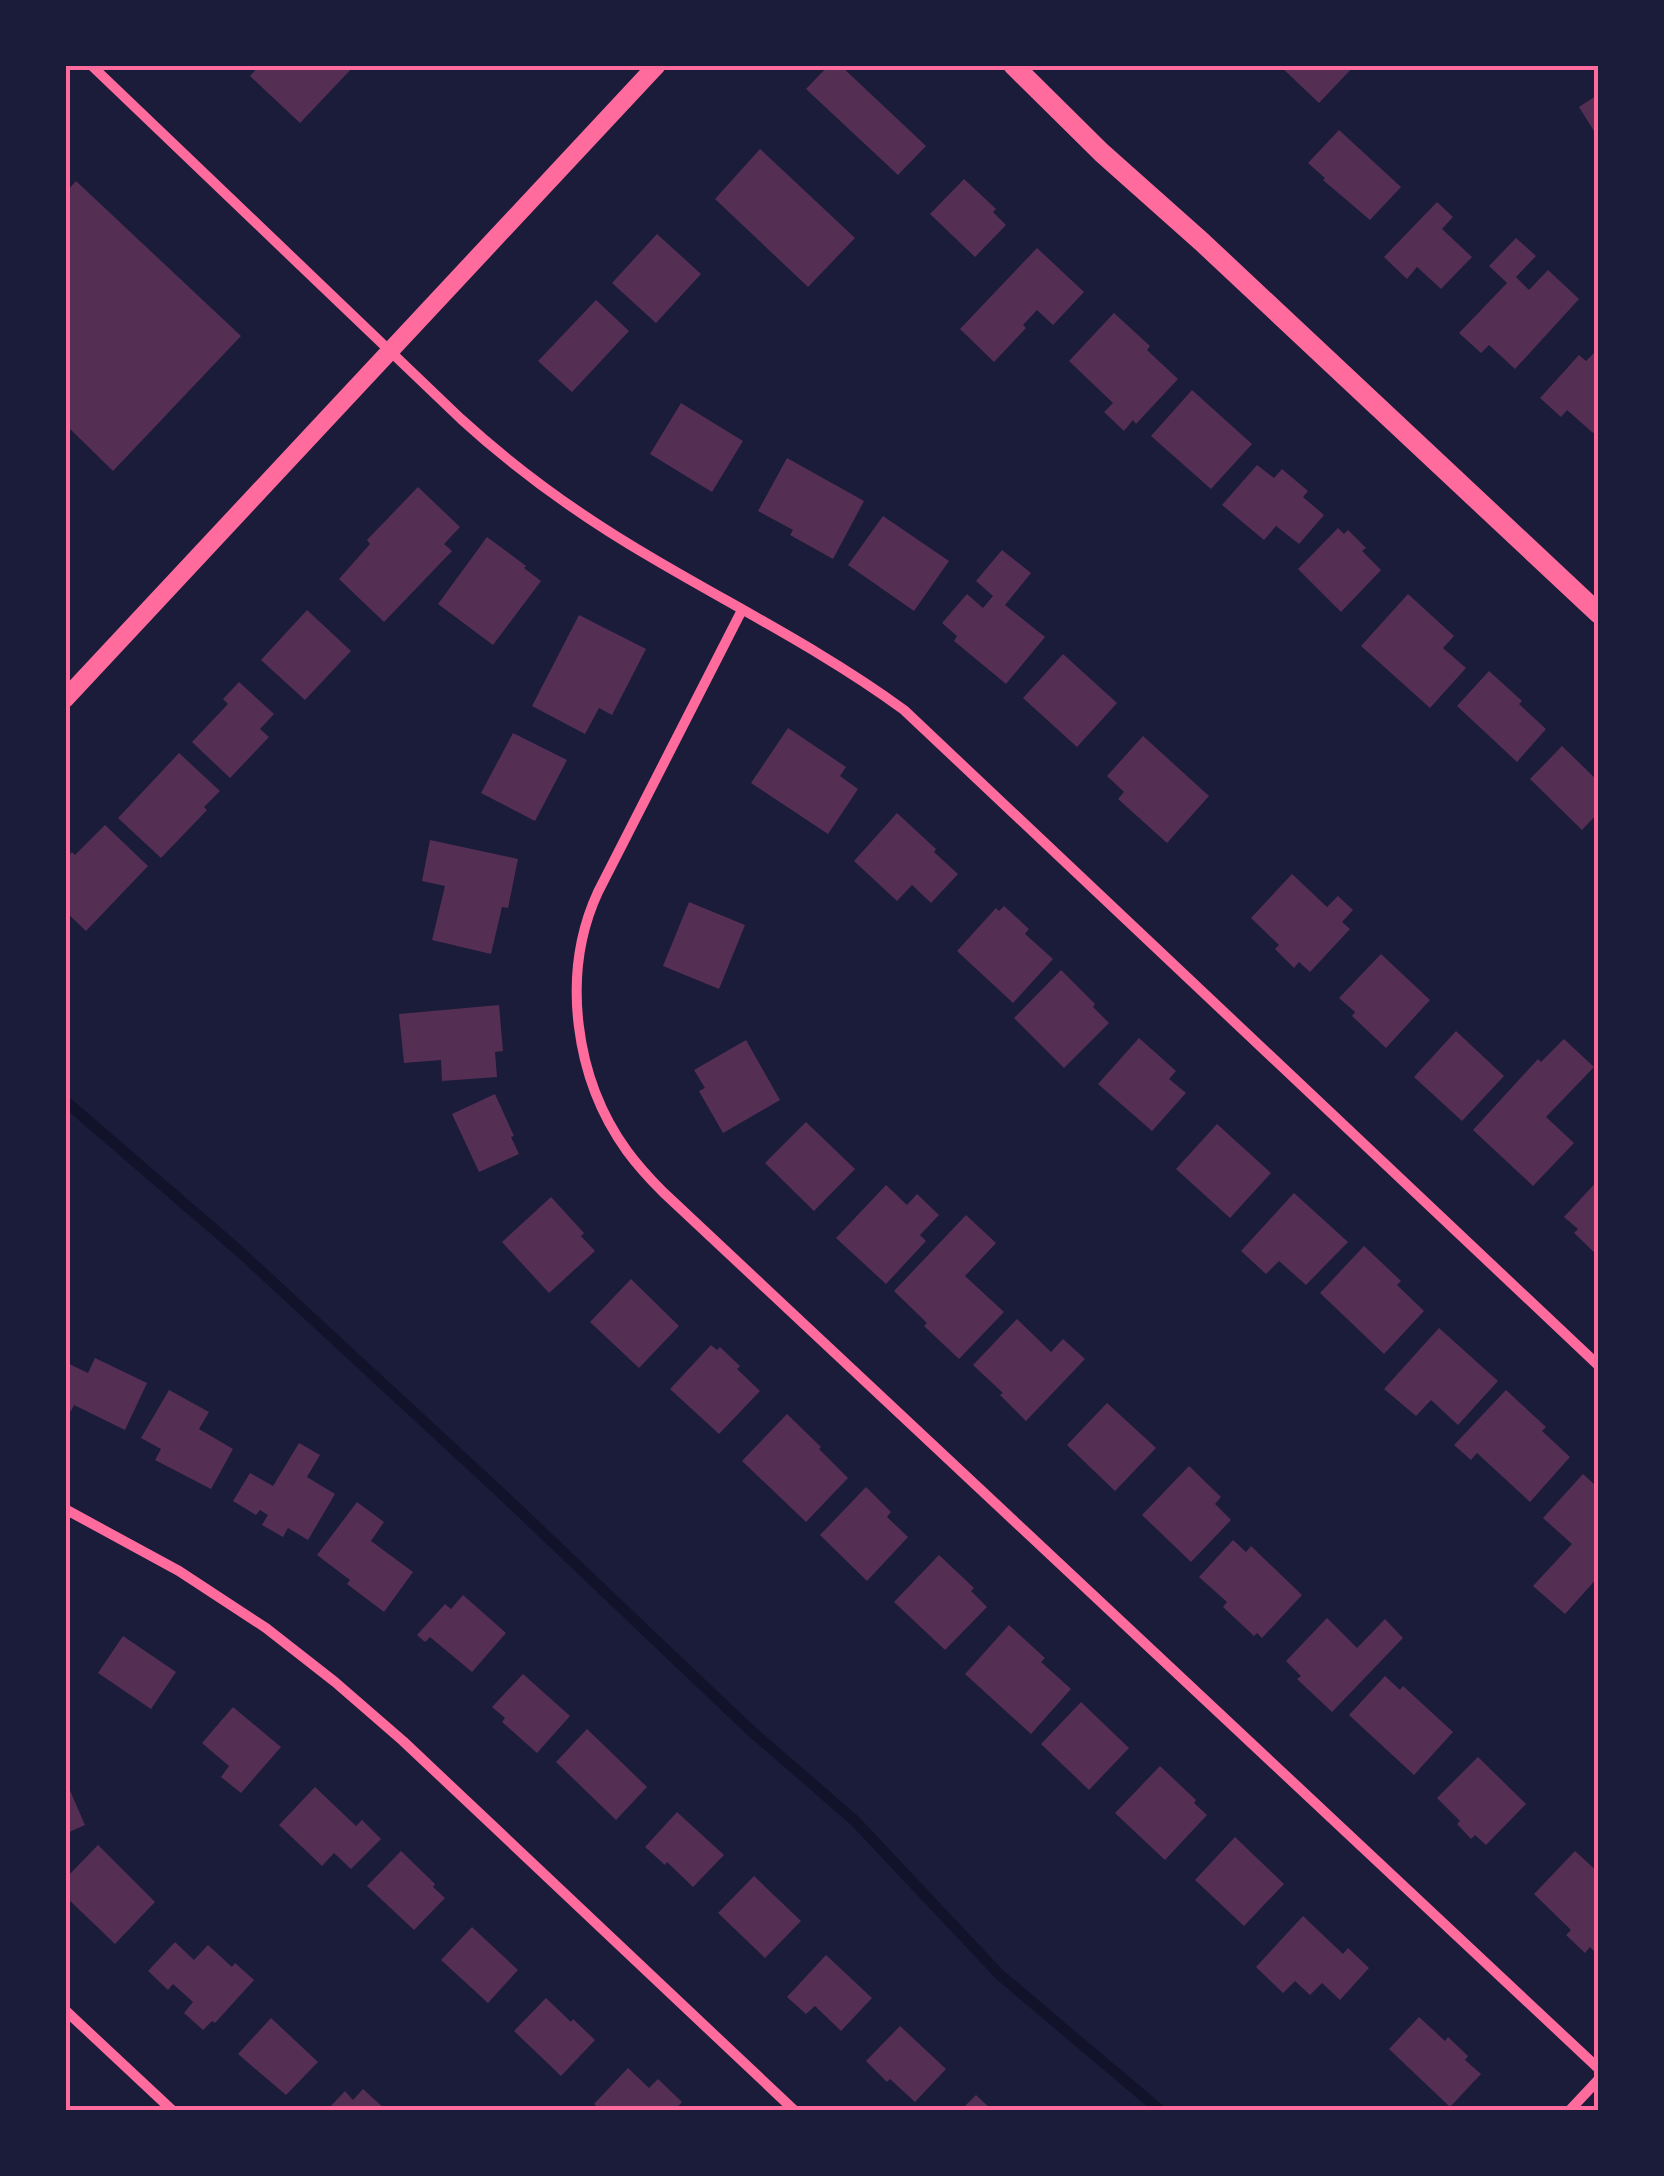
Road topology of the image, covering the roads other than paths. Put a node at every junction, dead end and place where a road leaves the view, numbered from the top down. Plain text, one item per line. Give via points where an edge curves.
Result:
1 (91, 65) edge
2 (656, 65) edge
3 (1013, 65) edge
4 (391, 350) junction
5 (742, 610) junction
6 (1599, 614) edge
7 (65, 699) edge
8 (1599, 1366) edge
9 (65, 1509) edge
10 (65, 2010) edge
11 (1599, 2069) edge
12 (1599, 2079) edge
13 (173, 2111) edge
14 (795, 2111) edge
15 (1569, 2111) edge

1 - 4 street
2 - 4 street
3 - 6 main road
4 - 5 street via 473,430 540,483
4 - 7 street
5 - 8 street via 904,710
5 - 11 street via 586,925 577,980 581,1034 608,1120 663,1192
9 - 14 street via 179,1571 335,1682
10 - 13 street
12 - 15 street

